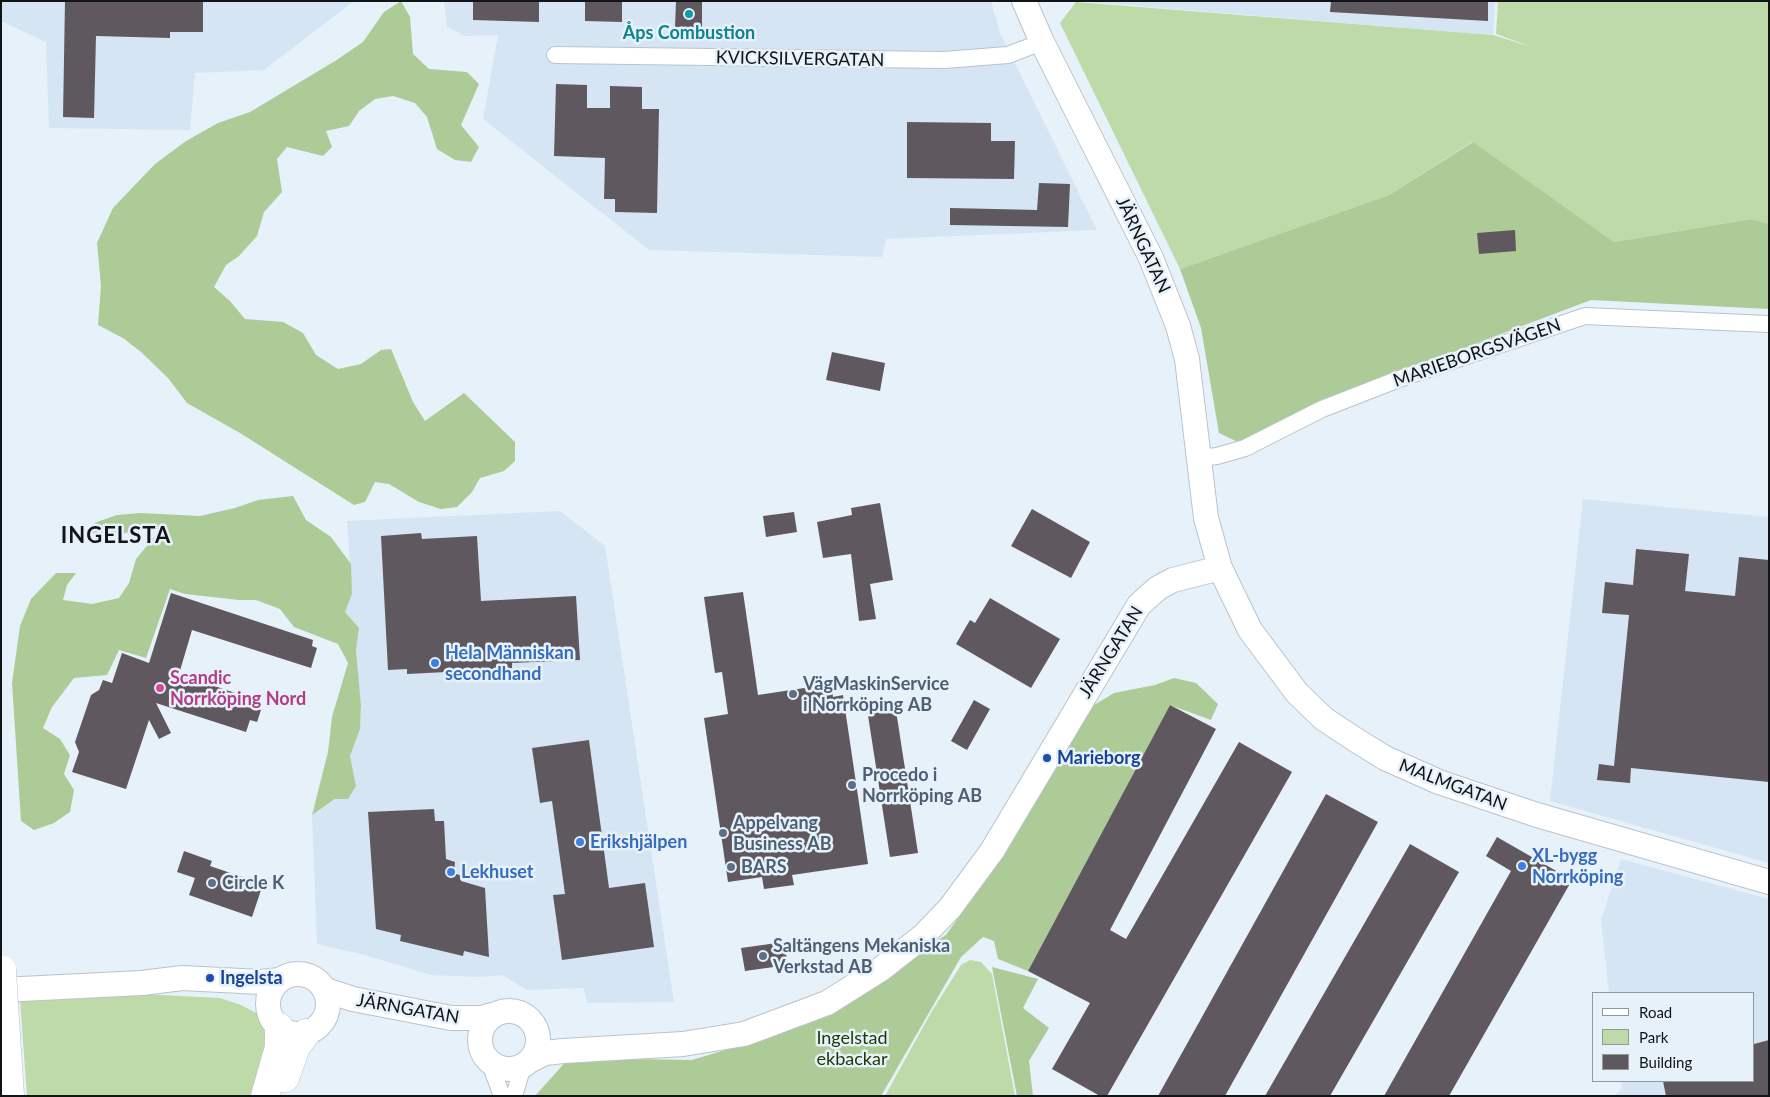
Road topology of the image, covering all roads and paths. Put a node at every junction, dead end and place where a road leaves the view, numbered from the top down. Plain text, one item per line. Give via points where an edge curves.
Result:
1 (1024, 1) edge
2 (1042, 42) junction
3 (555, 55) dead end
4 (1769, 324) edge
5 (1198, 458) junction
6 (1220, 568) junction
7 (1769, 882) edge
8 (2, 980) edge
9 (279, 980) junction
10 (142, 983) junction
11 (325, 990) junction
12 (492, 1015) junction
13 (273, 1018) junction
14 (534, 1023) junction
15 (315, 1026) junction
16 (631, 1046) junction
17 (485, 1055) junction
18 (527, 1063) junction
19 (10, 1096) edge
20 (265, 1096) edge
21 (279, 1096) edge
22 (502, 1096) edge
23 (514, 1096) edge

1 - 2 street, JÄRNGATAN
2 - 3 street, KVICKSILVERGATAN via 1008,55 944,60
2 - 5 street, JÄRNGATAN via 1151,258 1173,311 1187,359
4 - 5 street, MARIEBORGSVÄGEN via 1585,316 1399,379 1322,409 1245,448
5 - 6 street, JÄRNGATAN via 1206,518
6 - 7 street, MALMGATAN via 1250,630 1297,693 1324,719 1385,758 1486,800
6 - 16 street, JÄRNGATAN via 1173,580 1139,605 992,851 950,908 923,936 881,969 827,1003 777,1023 708,1041
8 - 10 street
8 - 19 highway
9 - 10 street via 182,978
9 - 11 street via 302,974 315,979
9 - 13 street via 270,993
10 - 13 street via 222,991 246,997
11 - 12 street, JÄRNGATAN via 352,1000 451,1018
11 - 15 street via 328,1010
12 - 14 street via 513,1010 528,1016
12 - 17 street via 481,1030
13 - 15 street via 292,1034
13 - 20 highway via 279,1047
14 - 16 street, JÄRNGATAN via 560,1036
14 - 18 street via 539,1042
15 - 17 street, JÄRNGATAN via 342,1015 358,1014 408,1022 467,1036
15 - 21 highway via 296,1048
16 - 18 street, JÄRNGATAN via 555,1052
17 - 18 street via 500,1068 512,1069
17 - 22 street
18 - 23 street

